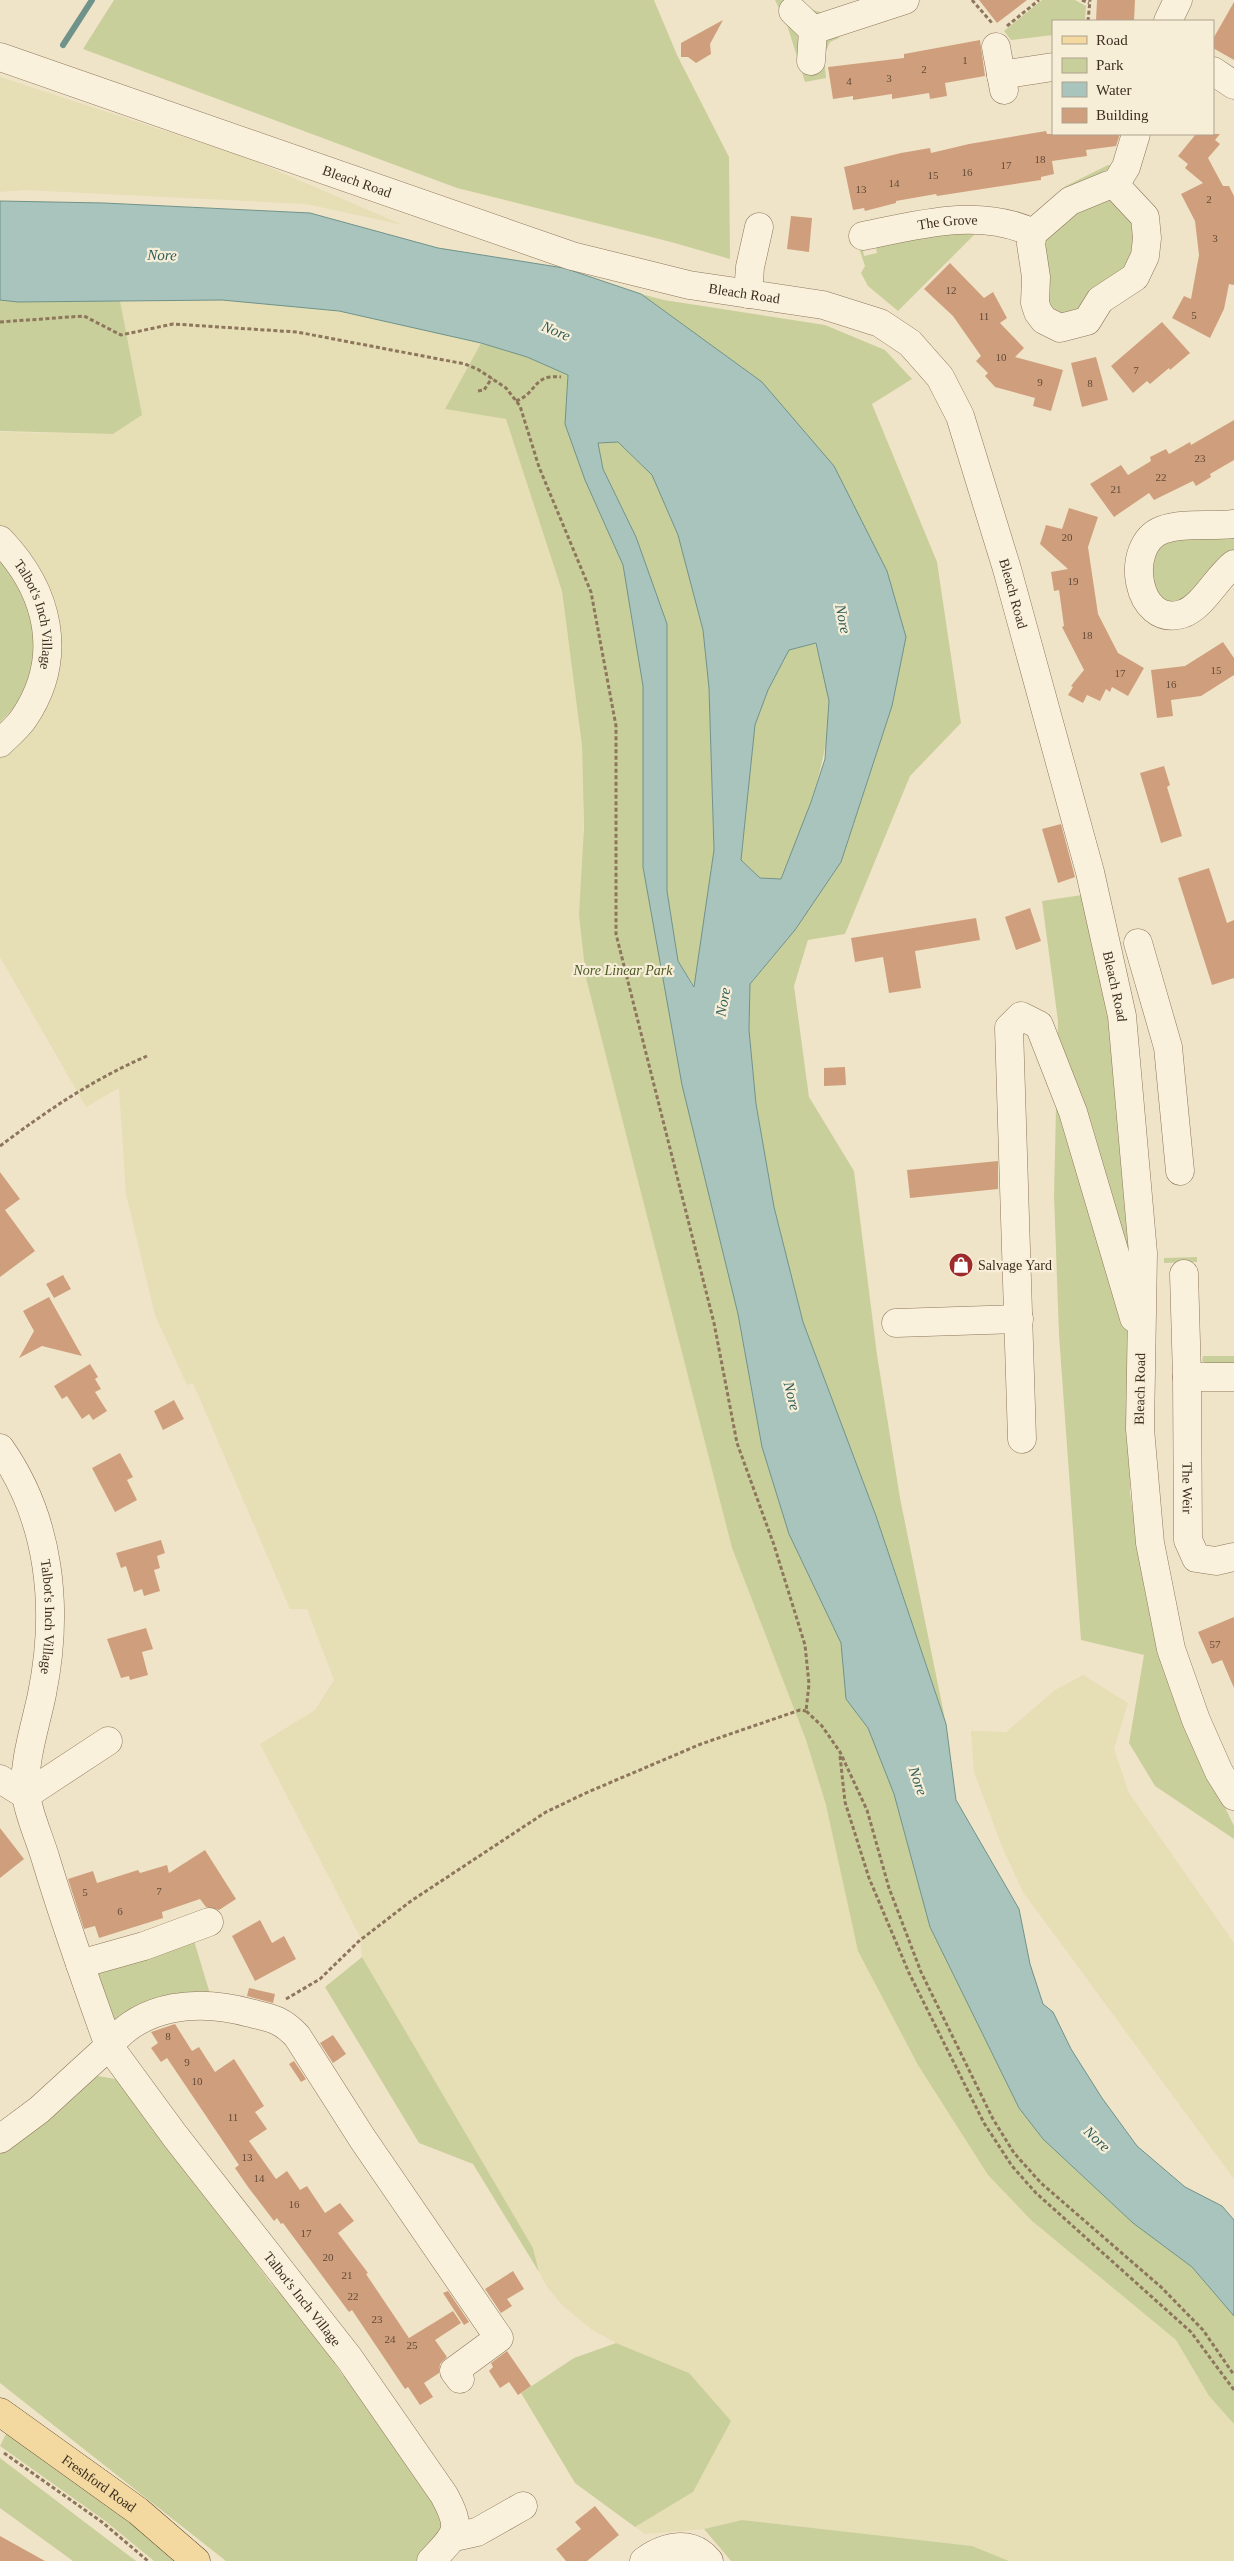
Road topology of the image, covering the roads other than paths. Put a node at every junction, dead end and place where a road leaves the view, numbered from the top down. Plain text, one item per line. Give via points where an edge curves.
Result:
1 (905, 0) edge
2 (1178, 0) edge
3 (793, 11) dead end
4 (1168, 20) edge
5 (813, 30) junction
6 (998, 39) road end
7 (0, 58) edge
8 (811, 61) dead end
9 (1052, 67) edge
10 (1214, 72) edge
11 (1234, 85) edge
12 (1136, 135) edge
13 (1116, 185) junction
14 (759, 228) dead end
15 (1033, 234) junction
16 (863, 236) dead end
17 (748, 294) junction
18 (1234, 524) edge
19 (0, 540) edge
20 (1234, 564) edge
21 (0, 743) edge
22 (1138, 943) dead end
23 (1168, 1047) junction
24 (1126, 1050) junction
25 (1180, 1171) dead end
26 (1184, 1274) dead end
27 (1018, 1319) junction
28 (896, 1323) dead end
29 (1141, 1341) junction
30 (1187, 1377) junction
31 (1234, 1377) edge
32 (1022, 1439) dead end
33 (0, 1448) edge
34 (1234, 1557) edge
35 (108, 1741) dead end
36 (0, 1779) edge
37 (26, 1795) junction
38 (1234, 1796) edge
39 (209, 1922) dead end
40 (80, 1964) junction
41 (110, 2046) junction
42 (0, 2139) edge
43 (460, 2379) dead end
44 (1, 2416) edge
45 (523, 2506) dead end
46 (454, 2536) junction
47 (196, 2561) edge
48 (430, 2561) edge
49 (644, 2561) edge
50 (710, 2561) edge

1 - 5 street
2 - 4 street
3 - 5 street
5 - 8 street
6 - 9 street via 1003,82
7 - 17 street, Bleach Road via 549,240 572,256 689,285
10 - 11 street
12 - 13 street via 1132,152
13 - 15 street via 1070,201
13 - 15 street via 1145,217 1145,256 1135,277 1100,300 1087,320 1060,328 1044,320 1038,312 1034,303 1036,277 1030,250
14 - 17 street
15 - 16 street, The Grove via 996,222 965,220 936,222
17 - 24 street, Bleach Road via 823,305 880,323 910,343 934,370 960,416 1007,568 1090,872 1122,1016
18 - 20 street via 1161,530 1140,554 1138,563 1146,602 1166,615 1180,615 1195,606
19 - 21 street, Talbot's Inch Village via 28,574 40,600 49,644 42,685 24,719
22 - 23 street
23 - 24 street
23 - 25 street
24 - 29 street, Bleach Road via 1143,1253
26 - 30 street, The Weir
27 - 28 street
27 - 29 street via 1009,1028 1021,1016 1039,1025 1073,1112
27 - 32 street
29 - 38 street, Bleach Road via 1140,1429 1150,1543 1169,1639 1196,1720 1219,1772
30 - 31 street
30 - 34 street, The Weir via 1188,1540 1196,1558 1216,1561
33 - 37 street, Talbot's Inch Village via 13,1466 38,1521 51,1596 46,1670 28,1764
35 - 37 street
36 - 37 street
37 - 40 street, Talbot's Inch Village
39 - 40 street via 144,1946
40 - 41 street, Talbot's Inch Village
41 - 42 street via 39,2110
41 - 43 street via 136,2021 164,2009 214,2005 285,2024 297,2036 362,2138 499,2338 454,2371
41 - 46 street, Talbot's Inch Village via 175,2136 349,2358 444,2495 456,2516
44 - 47 main road, Freshford Road via 138,2511
45 - 46 street via 477,2532
46 - 48 street
49 - 50 street via 665,2548 685,2547 699,2550

